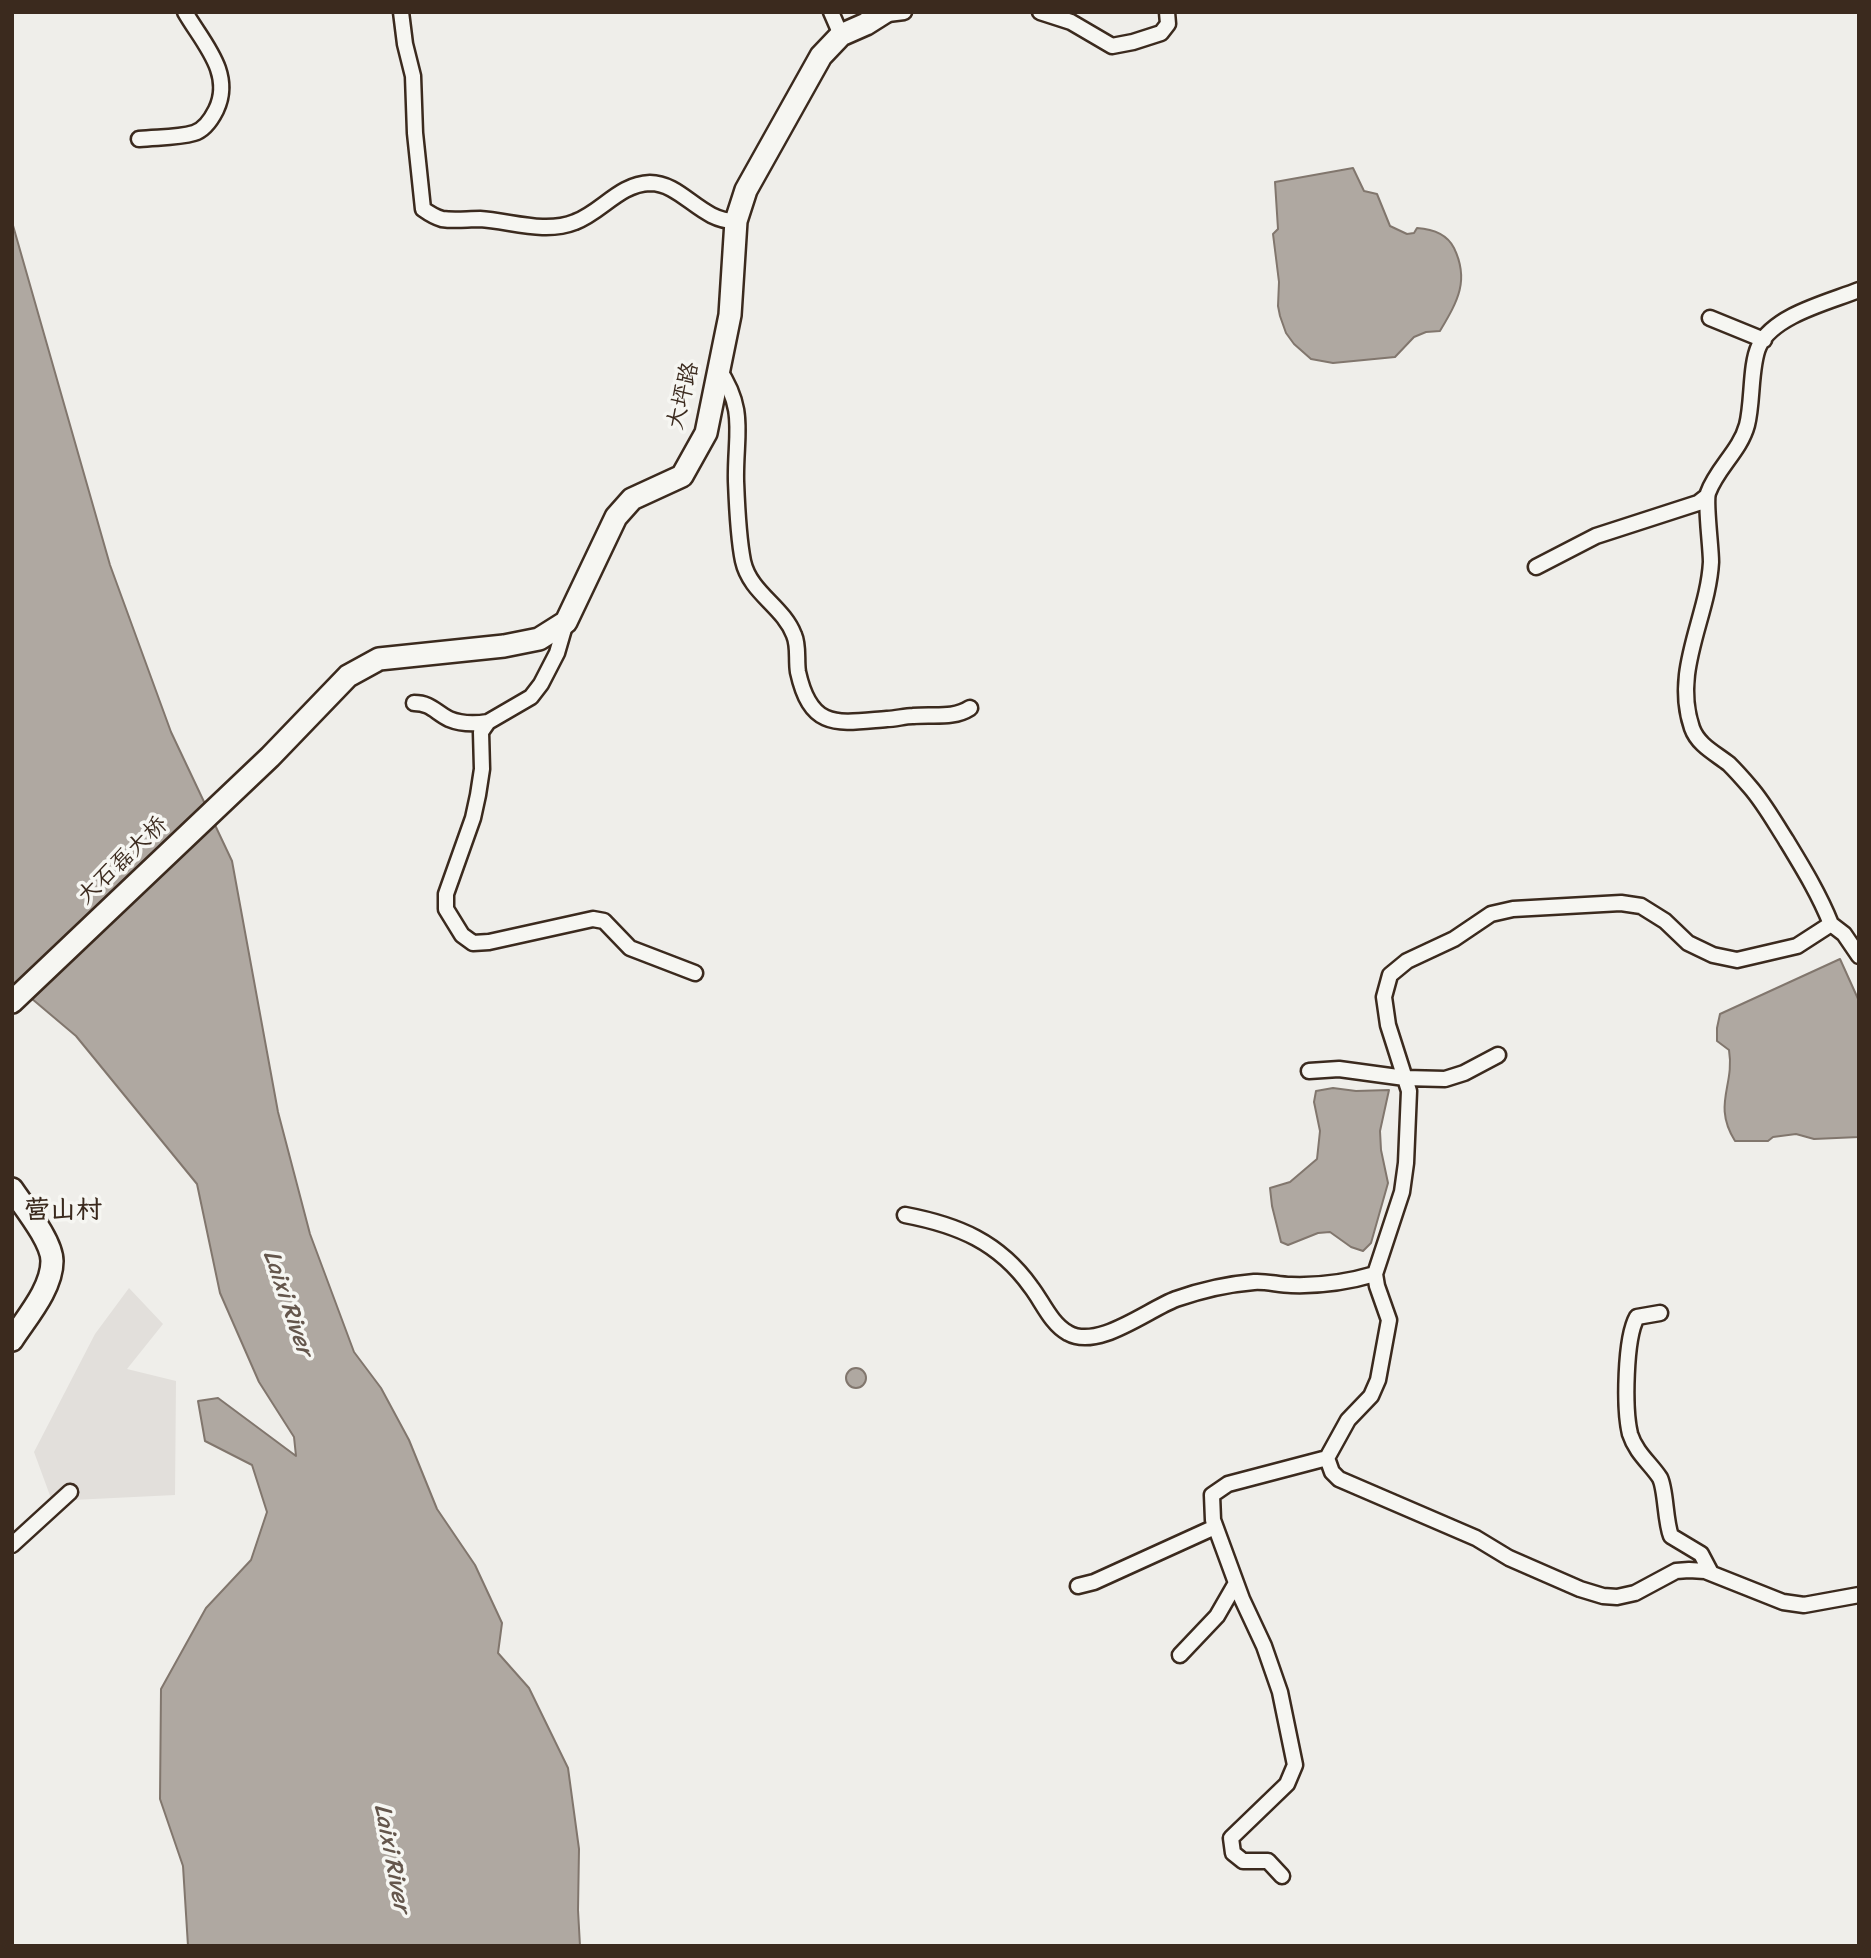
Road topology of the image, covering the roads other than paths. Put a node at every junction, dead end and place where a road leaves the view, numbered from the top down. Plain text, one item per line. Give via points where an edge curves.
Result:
1 (185, 12) edge
2 (401, 12) edge
3 (831, 12) edge
4 (904, 12) edge
5 (1040, 12) edge
6 (1167, 12) edge
7 (883, 14) edge
8 (841, 35) junction
9 (139, 139) dead end
10 (736, 221) junction
11 (1859, 290) edge
12 (1710, 318) dead end
13 (1764, 340) junction
14 (718, 368) junction
15 (1706, 496) junction
16 (1536, 567) dead end
17 (566, 622) junction
18 (414, 704) dead end
19 (970, 708) dead end
20 (488, 722) junction
21 (1832, 924) junction
22 (1859, 956) edge
23 (695, 973) dead end
24 (12, 1002) edge
25 (1498, 1055) dead end
26 (1309, 1070) dead end
27 (1405, 1078) junction
28 (12, 1189) edge
29 (905, 1215) dead end
30 (1375, 1274) junction
31 (1660, 1313) dead end
32 (12, 1340) edge
33 (1327, 1458) junction
34 (70, 1492) dead end
35 (1215, 1527) junction
36 (12, 1545) edge
37 (1711, 1573) junction
38 (1236, 1583) junction
39 (1078, 1586) dead end
40 (1859, 1595) edge
41 (1180, 1655) dead end
42 (1282, 1876) dead end

1 - 9 street via 221,75 219,104 195,133
2 - 10 street via 413,76 423,209 433,216 564,226 592,214 618,193 652,183 667,186 707,214
3 - 8 street
4 - 7 street
5 - 6 street via 1071,22 1112,46 1161,33 1168,24
7 - 8 main road, 大坪路
8 - 10 main road, 大坪路 via 821,56 780,127 746,190
10 - 14 main road, 大坪路 via 730,315
11 - 13 street via 1786,319
12 - 13 street
13 - 15 street via 1757,355 1747,425 1737,450
14 - 17 main road, 大坪路 via 706,433 682,476 632,499 616,517
14 - 19 street via 732,393 739,424 736,479 743,562 748,577 795,636 797,669 812,706 829,719 844,723 961,715
15 - 16 street via 1698,503 1596,536
15 - 21 street via 1711,560 1709,588 1686,680 1690,722 1708,750 1752,789 1821,897
17 - 20 street via 557,653 531,698
17 - 24 main road, 大石磊大桥 via 539,639 379,659 348,676 270,757
18 - 20 street via 425,703 460,722
20 - 23 street via 481,732 482,769 473,818 446,894 446,909 462,935 473,943 489,942 593,919 604,921 630,948
21 - 22 street
21 - 27 street via 1797,946 1737,960 1713,956 1688,943 1641,906 1620,903 1491,914 1390,975 1385,1006
25 - 27 street via 1445,1079
26 - 27 street
27 - 30 street via 1409,1091 1405,1173
28 - 32 main road via 47,1243 52,1259 45,1288
29 - 30 street via 966,1231 990,1246 1014,1266 1056,1322 1068,1333 1084,1336 1112,1332 1178,1299 1214,1290 1256,1282 1347,1282
30 - 33 street via 1389,1320 1378,1380
31 - 37 street via 1637,1317 1631,1328 1630,1434 1660,1478 1671,1536 1700,1554
33 - 35 street via 1228,1484 1212,1495
33 - 37 street via 1339,1479 1603,1596 1635,1593 1676,1571
34 - 36 street
35 - 38 street
35 - 39 street
37 - 40 street via 1783,1602 1804,1605
38 - 41 street via 1217,1616
38 - 42 street via 1280,1692 1295,1765 1287,1784 1231,1838 1233,1853 1243,1861 1268,1861

